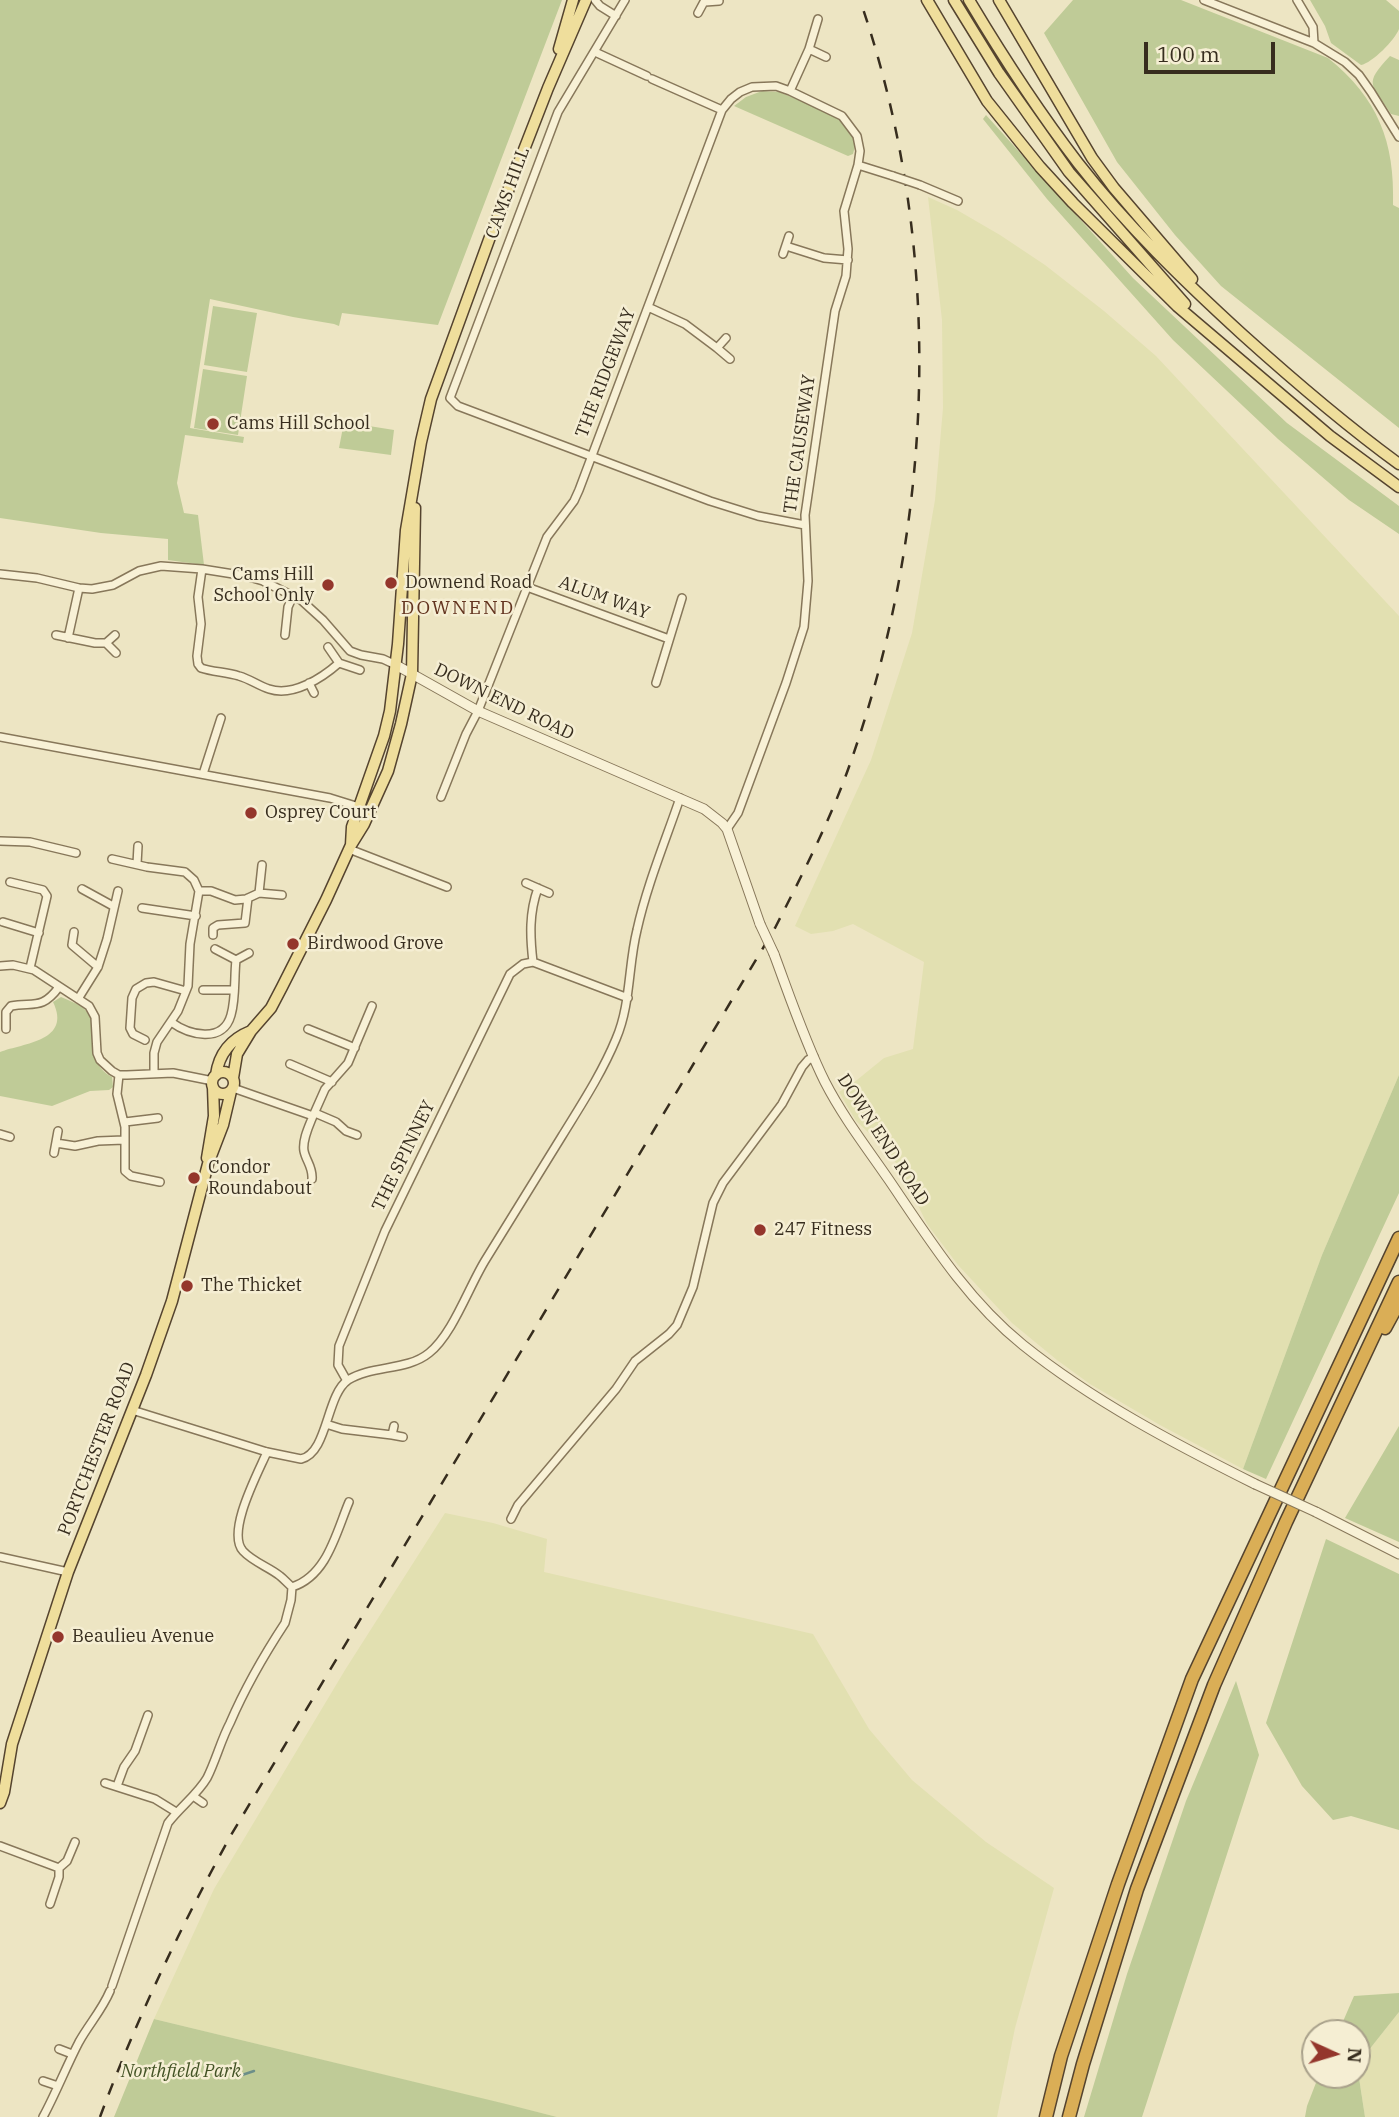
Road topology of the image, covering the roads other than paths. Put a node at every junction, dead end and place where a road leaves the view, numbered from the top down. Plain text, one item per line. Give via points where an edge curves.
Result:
1 (573, 0) edge
2 (586, 0) edge
3 (595, 0) edge
4 (625, 0) edge
5 (927, 0) edge
6 (954, 0) edge
7 (969, 0) edge
8 (999, 0) edge
9 (1204, 0) edge
10 (1297, 0) edge
11 (705, 1) edge
12 (719, 1) edge
13 (698, 13) dead end
14 (616, 16) junction
15 (818, 19) dead end
16 (1314, 43) junction
17 (809, 49) junction
18 (595, 52) junction
19 (826, 57) dead end
20 (548, 88) junction
21 (790, 91) junction
22 (722, 110) junction
23 (1399, 137) edge
24 (858, 165) junction
25 (958, 201) dead end
26 (789, 236) dead end
27 (848, 260) junction
28 (648, 307) junction
29 (1226, 319) junction
30 (1213, 334) junction
31 (726, 338) dead end
32 (718, 348) junction
33 (730, 359) dead end
34 (592, 455) junction
35 (1399, 464) edge
36 (415, 477) junction
37 (1399, 487) edge
38 (805, 525) junction
39 (202, 569) junction
40 (0, 574) edge
41 (527, 587) junction
42 (79, 588) junction
43 (293, 596) junction
44 (682, 598) dead end
45 (56, 635) dead end
46 (115, 635) dead end
47 (285, 635) dead end
48 (68, 638) junction
49 (669, 639) junction
50 (106, 643) junction
51 (328, 648) dead end
52 (116, 653) dead end
53 (339, 663) junction
54 (396, 666) junction
55 (360, 670) dead end
56 (412, 674) junction
57 (309, 683) junction
58 (656, 683) dead end
59 (314, 693) dead end
60 (478, 711) junction
61 (221, 718) dead end
62 (0, 737) edge
63 (204, 774) junction
64 (441, 797) dead end
65 (680, 799) junction
66 (359, 807) junction
67 (727, 829) junction
68 (0, 841) edge
69 (138, 846) dead end
70 (350, 847) junction
71 (76, 853) dead end
72 (112, 859) dead end
73 (137, 864) junction
74 (262, 865) dead end
75 (14, 880) dead end
76 (527, 883) dead end
77 (447, 887) dead end
78 (538, 887) junction
79 (82, 889) dead end
80 (118, 891) dead end
81 (199, 891) junction
82 (259, 893) junction
83 (549, 893) dead end
84 (282, 895) dead end
85 (248, 898) junction
86 (113, 906) junction
87 (142, 908) dead end
88 (196, 916) junction
89 (3, 922) dead end
90 (39, 933) junction
91 (74, 933) dead end
92 (213, 935) dead end
93 (215, 949) dead end
94 (250, 953) dead end
95 (236, 960) junction
96 (533, 962) junction
97 (0, 966) edge
98 (98, 967) junction
99 (30, 968) junction
100 (59, 987) junction
101 (233, 989) junction
102 (203, 990) dead end
103 (186, 991) junction
104 (124, 992) dead end
105 (133, 995) junction
106 (628, 998) junction
107 (78, 999) junction
108 (372, 1006) dead end
109 (172, 1022) junction
110 (308, 1028) dead end
111 (6, 1029) dead end
112 (251, 1031) junction
113 (145, 1040) dead end
114 (355, 1048) junction
115 (814, 1057) junction
116 (290, 1064) dead end
117 (154, 1072) junction
118 (119, 1074) junction
119 (214, 1081) junction
120 (332, 1082) junction
121 (233, 1086) junction
122 (314, 1115) junction
123 (158, 1118) dead end
124 (125, 1122) junction
125 (58, 1131) dead end
126 (0, 1134) edge
127 (356, 1135) dead end
128 (10, 1137) dead end
129 (124, 1140) junction
130 (56, 1143) junction
131 (54, 1153) dead end
132 (208, 1164) junction
133 (312, 1179) dead end
134 (160, 1182) dead end
135 (1399, 1236) edge
136 (1399, 1282) edge
137 (1399, 1301) edge
138 (347, 1381) junction
139 (132, 1410) junction
140 (326, 1424) junction
141 (394, 1426) dead end
142 (392, 1435) junction
143 (403, 1437) dead end
144 (267, 1452) junction
145 (349, 1502) dead end
146 (511, 1520) dead end
147 (1286, 1521) junction
148 (1399, 1554) edge
149 (0, 1557) edge
150 (68, 1572) junction
151 (292, 1587) junction
152 (148, 1715) dead end
153 (12, 1744) junction
154 (0, 1769) edge
155 (105, 1783) dead end
156 (117, 1786) junction
157 (193, 1796) junction
158 (0, 1803) edge
159 (202, 1804) dead end
160 (176, 1812) junction
161 (75, 1842) dead end
162 (0, 1846) edge
163 (59, 1868) junction
164 (50, 1904) dead end
165 (59, 2049) dead end
166 (72, 2054) junction
167 (43, 2081) dead end
168 (58, 2086) junction
169 (43, 2117) edge
170 (1046, 2117) edge
171 (1069, 2117) edge

1 - 20 main road, CAMS HILL
2 - 20 main road, CAMS HILL
3 - 14 street
4 - 14 street, CAMS HILL
5 - 30 main road via 987,101 1025,150 1121,252
6 - 30 main road via 999,74 1069,172
7 - 29 main road via 1011,70 1080,165 1130,225
8 - 29 main road via 1092,158
9 - 16 street
10 - 16 street via 1313,27
11 - 12 street
11 - 13 street
14 - 18 street, CAMS HILL
15 - 17 street
16 - 23 street via 1359,75
17 - 19 street
17 - 21 street
18 - 22 street
18 - 34 street, CAMS HILL via 558,112 451,393 451,401 458,406
20 - 36 main road, CAMS HILL via 444,358
21 - 22 street via 752,87
21 - 24 street, THE CAUSEWAY via 842,116 857,136
22 - 28 street, THE RIDGEWAY
24 - 25 street, bridge
24 - 27 street, THE CAUSEWAY via 844,211
26 - 27 street via 785,250
27 - 38 street, THE CAUSEWAY via 835,311
28 - 32 street via 679,320
28 - 34 street, THE RIDGEWAY
29 - 35 main road
30 - 37 main road via 1330,436
31 - 32 street
32 - 33 street
34 - 38 street via 730,507
34 - 41 street, THE RIDGEWAY via 574,501 547,537
36 - 54 main road, CAMS HILL via 405,530
36 - 56 main road, CAMS HILL
38 - 67 street, THE CAUSEWAY via 808,581 804,627 738,813
39 - 42 street via 149,568 104,588
39 - 43 street via 261,580
39 - 57 street via 197,656 201,668 238,675 279,691
40 - 42 street
41 - 49 street, ALUM WAY
41 - 60 street, THE RIDGEWAY
42 - 48 street
43 - 47 street
43 - 54 street via 311,608 350,651
44 - 49 street
45 - 48 street
46 - 50 street
48 - 50 street
49 - 58 street
50 - 52 street
51 - 53 street
53 - 55 street
53 - 57 street
54 - 56 street, DOWN END ROAD
54 - 66 main road, PORTCHESTER ROAD via 384,736
56 - 60 street, DOWN END ROAD
56 - 70 main road, PORTCHESTER ROAD via 387,771
57 - 59 street
60 - 64 street, THE RIDGEWAY
60 - 65 street, DOWN END ROAD
61 - 63 street
62 - 63 street
63 - 66 street
65 - 67 street, DOWN END ROAD via 714,816
65 - 106 street via 642,907
66 - 70 main road, PORTCHESTER ROAD
67 - 115 street, DOWN END ROAD, bridge
68 - 71 street via 30,842
69 - 73 street
70 - 77 street
70 - 112 main road, PORTCHESTER ROAD via 282,987
72 - 73 street
73 - 81 street via 185,872
74 - 82 street
75 - 90 street via 43,890 47,896
76 - 78 street
78 - 83 street
78 - 96 street via 531,905
79 - 86 street
80 - 86 street
81 - 85 street via 235,900
81 - 88 street
82 - 84 street
82 - 85 street
85 - 92 street via 245,923 218,925
86 - 98 street
87 - 88 street
88 - 103 street
89 - 90 street
90 - 99 street
91 - 98 street via 72,946
93 - 95 street
94 - 95 street
95 - 101 street
96 - 106 street
96 - 138 street, THE SPINNEY via 510,974 385,1231 339,1346 338,1364
97 - 99 street
98 - 107 street
99 - 100 street
100 - 107 street
100 - 111 street via 40,1004 10,1006
101 - 102 street
101 - 109 street via 232,1014 219,1031 202,1035
103 - 105 street via 154,982 139,986
103 - 109 street
104 - 105 street
105 - 113 street via 130,1028
106 - 138 street via 606,1062 438,1345 414,1361
107 - 118 street via 95,1017 100,1060
108 - 114 street
109 - 117 street via 157,1042
110 - 114 street
112 - 119 main road, PORTCHESTER ROAD via 227,1047
112 - 121 main road, PORTCHESTER ROAD via 237,1054
114 - 120 street
115 - 146 street via 802,1067 782,1104 723,1183 713,1203 693,1287 677,1325 635,1361
115 - 148 street, DOWN END ROAD, bridge via 839,1106 933,1245 960,1282 1021,1344 1068,1379 1169,1439
116 - 120 street
117 - 118 street
117 - 119 street
118 - 124 street via 117,1094
119 - 121 main road via 225,1072
119 - 121 main road via 216,1092 222,1094
119 - 132 main road, PORTCHESTER ROAD
120 - 122 street
121 - 122 street
121 - 132 main road, PORTCHESTER ROAD
122 - 127 street
122 - 133 street via 304,1149
123 - 124 street via 146,1123
124 - 129 street
125 - 130 street
126 - 128 street
129 - 130 street via 75,1146
129 - 134 street via 127,1174
130 - 131 street
132 - 139 main road, PORTCHESTER ROAD via 172,1301
135 - 170 highway via 1192,1679 1118,1884 1061,2056
136 - 147 highway
137 - 147 highway
138 - 140 street
139 - 144 street
139 - 150 main road, PORTCHESTER ROAD
140 - 142 street
140 - 144 street via 306,1458
141 - 142 street
142 - 143 street
144 - 151 street via 237,1528 238,1542
145 - 151 street via 324,1560 310,1578
147 - 171 highway via 1214,1685 1137,1889
149 - 150 street
150 - 153 main road, PORTCHESTER ROAD
151 - 157 street via 285,1623 247,1685 208,1775
152 - 156 street
153 - 154 main road, PORTCHESTER ROAD
153 - 158 main road, PORTCHESTER ROAD
155 - 156 street
156 - 160 street via 155,1798
157 - 159 street
157 - 160 street
160 - 166 street via 168,1823 103,2008
161 - 163 street
162 - 163 street
163 - 164 street
165 - 166 street
166 - 168 street
167 - 168 street
168 - 169 street

